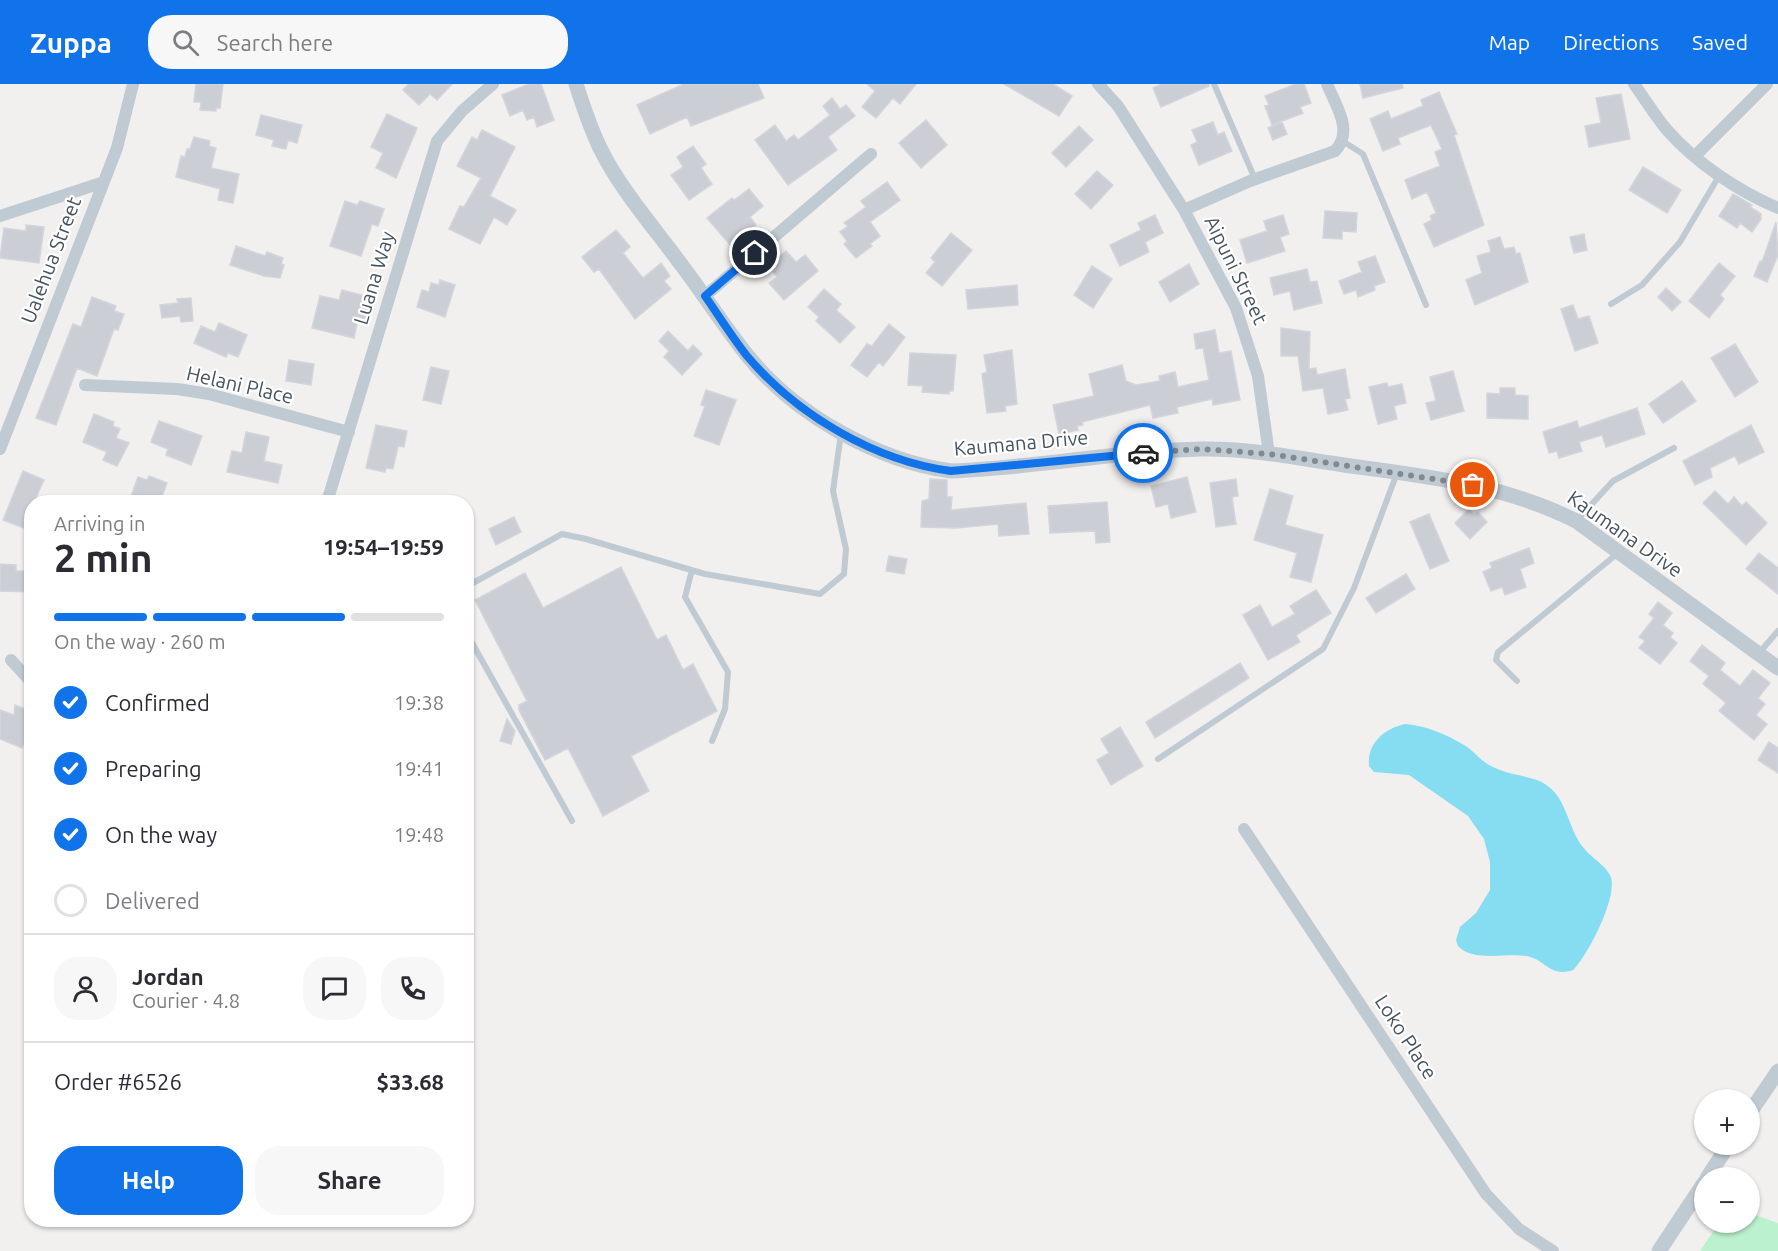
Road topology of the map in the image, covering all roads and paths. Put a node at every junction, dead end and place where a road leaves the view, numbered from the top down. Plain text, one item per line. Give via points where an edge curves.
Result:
1 (133, 84) edge
2 (493, 84) edge
3 (576, 84) edge
4 (1098, 84) edge
5 (1214, 84) edge
6 (1327, 84) edge
7 (1634, 84) edge
8 (1767, 84) edge
9 (1344, 142) junction
10 (871, 154) dead end
11 (1695, 156) junction
12 (1719, 176) junction
13 (1255, 179) junction
14 (101, 183) junction
15 (1778, 208) edge
16 (1184, 210) junction
17 (0, 216) edge
18 (705, 296) junction
19 (1611, 304) dead end
20 (1426, 305) dead end
21 (85, 385) dead end
22 (349, 432) junction
23 (841, 433) junction
24 (1674, 448) dead end
25 (0, 449) edge
26 (1269, 454) junction
27 (1397, 472) junction
28 (329, 495) edge
29 (1576, 521) junction
30 (1619, 553) junction
31 (692, 570) junction
32 (474, 582) edge
33 (1778, 631) edge
34 (474, 646) edge
35 (1758, 655) junction
36 (12, 660) dead end
37 (1778, 668) edge
38 (24, 674) edge
39 (1517, 681) dead end
40 (712, 741) dead end
41 (1158, 759) dead end
42 (572, 821) dead end
43 (1244, 829) dead end
44 (1778, 1071) edge
45 (1760, 1098) edge
46 (1694, 1198) edge
47 (1553, 1251) edge
48 (1659, 1251) edge

1 - 14 street, Ualehua Street via 117,148
2 - 22 street, Luana Way via 462,111 437,141
3 - 18 street, Kaumana Drive via 614,174
4 - 16 street, Aipuni Street via 1118,106
5 - 13 lane
6 - 9 street via 1345,129
7 - 11 street via 1667,131
8 - 11 street
9 - 13 street, Aipuni Street via 1335,151
9 - 20 lane via 1363,154
10 - 18 street
11 - 12 street
12 - 15 street
12 - 19 lane via 1680,242 1642,285
13 - 16 street, Aipuni Street
14 - 17 street
14 - 25 street, Ualehua Street
16 - 26 street, Aipuni Street via 1223,280 1250,344
18 - 23 street, Kaumana Drive via 747,356 779,389
21 - 22 street, Helani Place via 209,394
22 - 28 street, Luana Way
23 - 26 street, Kaumana Drive via 897,459 951,471 1202,449
23 - 31 lane via 832,491 846,549 844,574 820,594
24 - 29 lane via 1613,481
26 - 27 street, Kaumana Drive
27 - 29 street, Kaumana Drive via 1513,494
27 - 41 lane via 1354,588 1323,649
29 - 30 street, Kaumana Drive
30 - 35 street, Kaumana Drive
30 - 39 lane via 1498,652 1496,660
31 - 32 lane via 562,534
31 - 40 lane via 685,597 728,672 725,709
33 - 35 lane
34 - 42 lane
35 - 37 street, Kaumana Drive
36 - 38 street
43 - 47 street, Loko Place via 1486,1194 1519,1229
44 - 45 street
46 - 48 street

